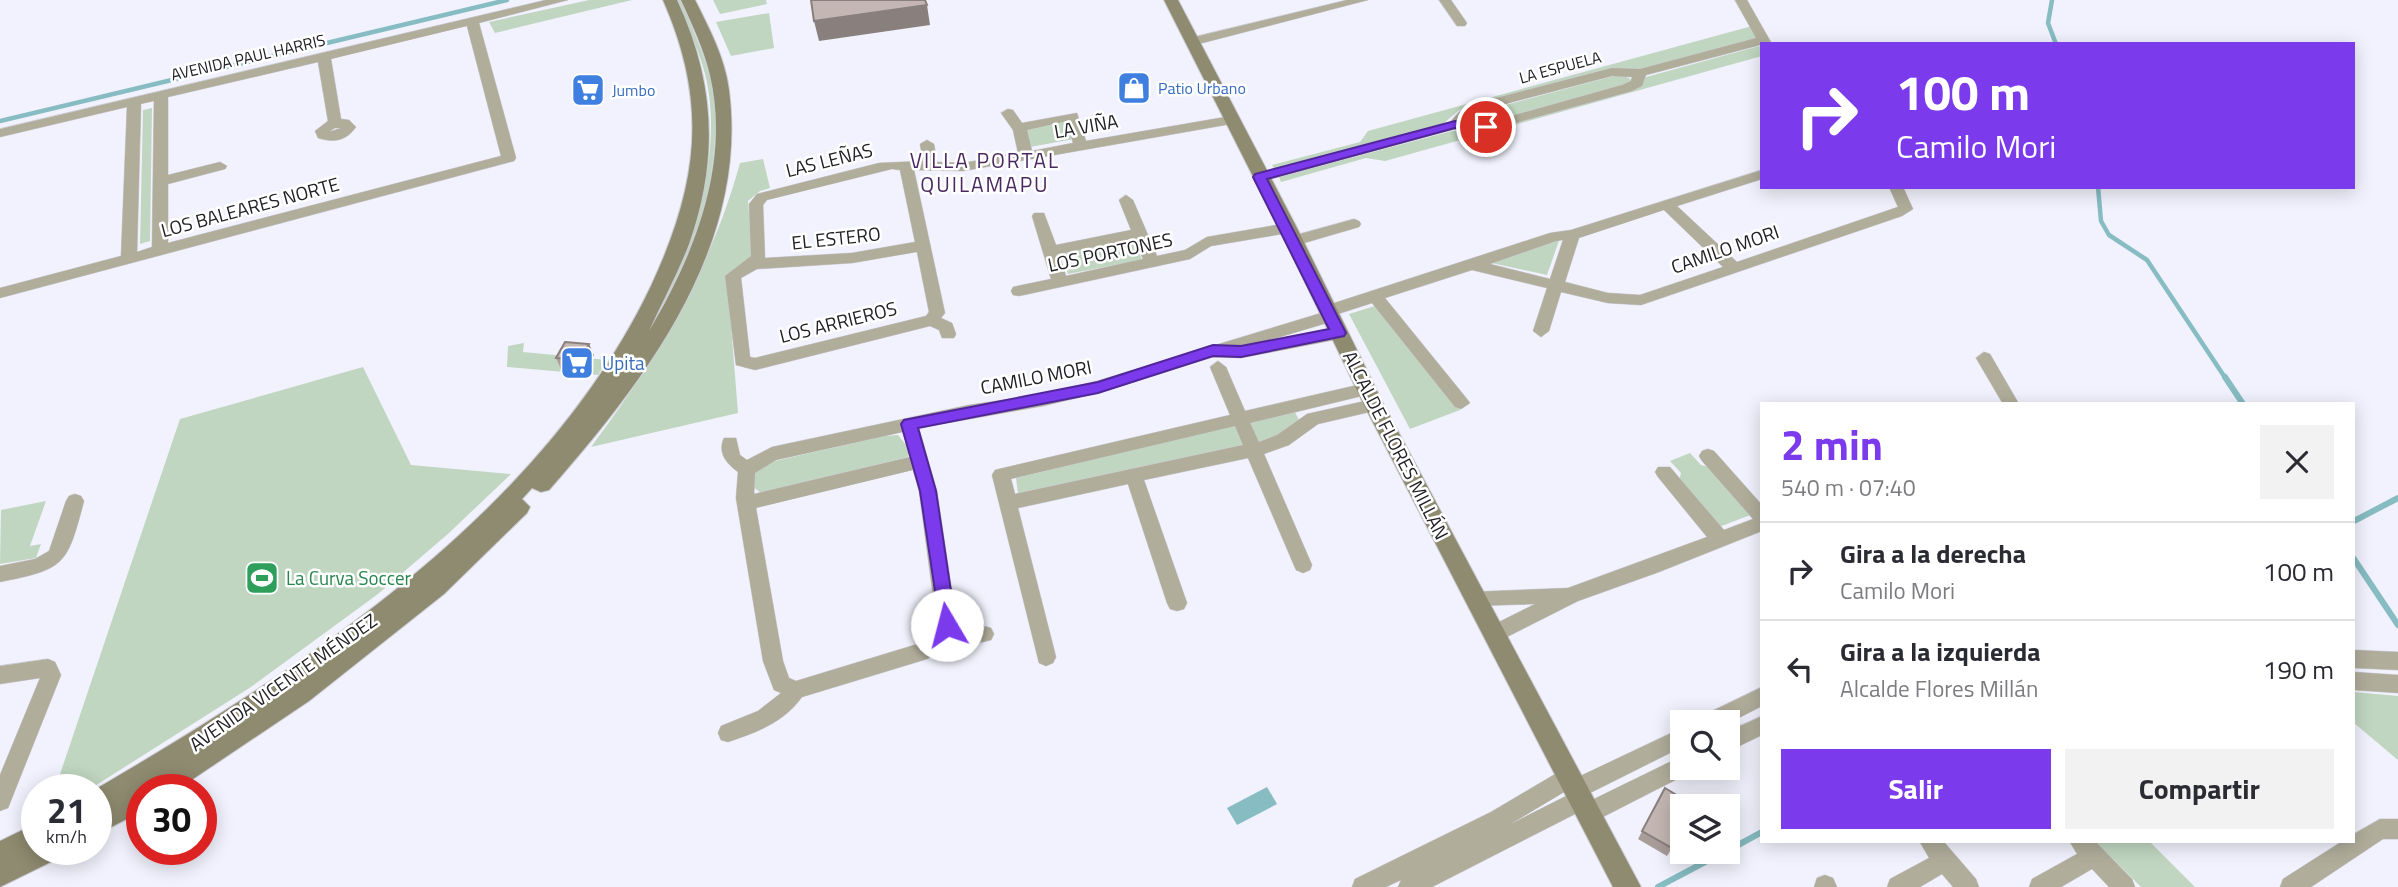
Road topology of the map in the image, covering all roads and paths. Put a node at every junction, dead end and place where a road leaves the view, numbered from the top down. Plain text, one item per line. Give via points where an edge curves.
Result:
1 (541, 0) edge
2 (562, 0) edge
3 (670, 0) edge
4 (688, 0) edge
5 (1171, 0) edge
6 (1362, 0) edge
7 (1445, 0) edge
8 (1741, 0) edge
9 (503, 14) junction
10 (472, 21) junction
11 (1461, 23) dead end
12 (1191, 42) junction
13 (1765, 42) edge
14 (1760, 43) edge
15 (324, 57) junction
16 (1640, 73) junction
17 (161, 95) junction
18 (134, 102) junction
19 (1008, 113) dead end
20 (1231, 120) junction
21 (335, 123) dead end
22 (1455, 125) junction
23 (1020, 128) junction
24 (0, 133) edge
25 (927, 144) dead end
26 (1081, 147) junction
27 (1026, 156) junction
28 (220, 166) dead end
29 (906, 166) junction
30 (931, 167) junction
31 (1760, 175) edge
32 (1260, 177) junction
33 (160, 181) junction
34 (1897, 189) edge
35 (1126, 200) dead end
36 (1667, 205) junction
37 (1038, 216) dead end
38 (1354, 224) dead end
39 (1139, 233) junction
40 (1291, 234) junction
41 (1572, 235) junction
42 (923, 246) junction
43 (1050, 250) junction
44 (160, 251) junction
45 (130, 259) junction
46 (1152, 263) junction
47 (754, 264) junction
48 (1472, 265) junction
49 (1734, 268) junction
50 (1060, 282) junction
51 (1554, 285) junction
52 (1019, 291) dead end
53 (0, 293) edge
54 (1375, 296) junction
55 (931, 320) junction
56 (1332, 320) junction
57 (1541, 331) dead end
58 (948, 334) dead end
59 (1983, 358) dead end
60 (1216, 359) junction
61 (1370, 397) junction
62 (2010, 402) edge
63 (1461, 403) dead end
64 (1240, 418) junction
65 (909, 424) junction
66 (730, 443) dead end
67 (1254, 450) junction
68 (1708, 456) dead end
69 (921, 461) junction
70 (747, 470) junction
71 (1664, 471) dead end
72 (1134, 476) junction
73 (75, 501) dead end
74 (746, 503) junction
75 (1008, 503) junction
76 (1760, 515) edge
77 (1760, 524) edge
78 (1721, 540) junction
79 (1303, 565) dead end
80 (0, 574) edge
81 (1571, 595) junction
82 (1475, 598) junction
83 (1177, 603) dead end
84 (984, 634) dead end
85 (1494, 634) junction
86 (942, 639) junction
87 (1046, 657) dead end
88 (2355, 659) edge
89 (2398, 661) edge
90 (0, 675) edge
91 (2355, 681) edge
92 (2398, 684) edge
93 (795, 690) junction
94 (1760, 697) edge
95 (1735, 710) edge
96 (1760, 726) edge
97 (728, 733) dead end
98 (1740, 736) edge
99 (1670, 744) edge
100 (1670, 769) edge
101 (179, 774) edge
102 (112, 793) edge
103 (1579, 795) junction
104 (0, 800) edge
105 (2398, 830) edge
106 (1932, 843) edge
107 (21, 844) edge
108 (2088, 849) edge
109 (0, 855) edge
110 (1945, 861) junction
111 (21, 864) edge
112 (0, 875) edge
113 (1363, 887) edge
114 (1409, 887) edge
115 (1627, 887) edge
116 (1898, 887) edge
117 (1968, 887) edge
118 (2040, 887) edge
119 (2124, 887) edge
120 (2291, 887) edge

1 - 9 street, AVENIDA PAUL HARRIS
2 - 9 street, AVENIDA PAUL HARRIS
3 - 102 main road, AVENIDA VICENTE MÉNDEZ via 692,47 700,88 698,178 662,286 593,402 502,505 387,608 247,711
4 - 101 main road, AVENIDA VICENTE MÉNDEZ via 718,73 724,111 723,154 700,247 678,297 646,350 610,404 563,460 455,571 331,673
5 - 12 main road, ALCALDE FLORES MILLÁN
6 - 12 street
7 - 11 street
8 - 13 street
9 - 10 street, AVENIDA PAUL HARRIS
10 - 15 street, AVENIDA PAUL HARRIS
10 - 44 street, LOS BALEARES NORTE via 509,158
12 - 20 main road, ALCALDE FLORES MILLÁN
14 - 16 street, LA ESPUELA
15 - 17 street, AVENIDA PAUL HARRIS
15 - 21 street
16 - 22 street, LA ESPUELA via 1612,72 1470,109
16 - 22 street, LA ESPUELA via 1637,83 1627,88 1499,124
17 - 18 street, AVENIDA PAUL HARRIS
17 - 33 street
18 - 24 street, AVENIDA PAUL HARRIS
18 - 45 street
19 - 23 street
20 - 26 street, LA VIÑA
20 - 32 main road, ALCALDE FLORES MILLÁN
22 - 32 street, LA ESPUELA
23 - 26 street via 1072,116
23 - 27 street
25 - 30 street
26 - 27 street, LA VIÑA
27 - 30 street, LA VIÑA via 963,167
28 - 33 street
29 - 30 street, LA VIÑA
29 - 42 street
29 - 47 street, LAS LEÑAS via 879,167 762,197 755,204 759,256
31 - 36 street, CAMILO MORI
32 - 40 main road, ALCALDE FLORES MILLÁN
33 - 44 street
34 - 49 street, CAMILO MORI via 1906,209
35 - 39 street
36 - 41 street, CAMILO MORI
36 - 49 street
37 - 43 street
38 - 40 street, LOS PORTONES
39 - 43 street
39 - 46 street
40 - 46 street, LOS PORTONES via 1207,242 1191,254
40 - 56 main road, ALCALDE FLORES MILLÁN
41 - 48 street, CAMILO MORI via 1555,236
41 - 51 street
42 - 47 street, EL ESTERO via 852,258
42 - 55 street via 937,313
43 - 50 street
44 - 45 street, LOS BALEARES NORTE
45 - 53 street, LOS BALEARES NORTE
46 - 50 street, LOS PORTONES
47 - 55 street, LOS ARRIEROS via 733,276 742,361 755,364
48 - 51 street, CAMILO MORI
48 - 54 street, CAMILO MORI
49 - 51 street, CAMILO MORI via 1641,300 1608,298
50 - 52 street, LOS PORTONES
51 - 57 street
54 - 56 street, CAMILO MORI
54 - 63 street
55 - 58 street via 946,327
56 - 60 street, CAMILO MORI
56 - 61 main road, ALCALDE FLORES MILLÁN
59 - 62 street
60 - 64 street
60 - 65 street, CAMILO MORI
61 - 64 street
61 - 67 street via 1313,419 1283,440
61 - 82 main road, ALCALDE FLORES MILLÁN
64 - 67 street
64 - 75 street via 1001,475
65 - 69 street
65 - 70 street, CAMILO MORI via 772,454 751,463
66 - 70 street via 732,458
67 - 72 street
67 - 79 street
68 - 76 street
69 - 74 street
69 - 86 street via 947,625
70 - 74 street
71 - 78 street
72 - 75 street
72 - 83 street
73 - 80 street via 59,555 52,562
74 - 93 street via 773,662 781,684
75 - 87 street
77 - 78 street
78 - 81 street
81 - 82 street
81 - 85 street
82 - 85 main road, ALCALDE FLORES MILLÁN
84 - 86 street
85 - 103 main road, ALCALDE FLORES MILLÁN
86 - 93 street via 927,650
88 - 89 street
90 - 104 street via 48,668 51,675
91 - 92 street
93 - 97 street via 778,711
94 - 95 street
96 - 98 street
99 - 103 street
100 - 103 street
103 - 113 street via 1499,819
103 - 114 street
103 - 115 main road, ALCALDE FLORES MILLÁN
105 - 120 street via 2380,829
106 - 110 street
107 - 109 main road
108 - 118 street
108 - 119 street
110 - 116 street
110 - 117 street
111 - 112 main road

